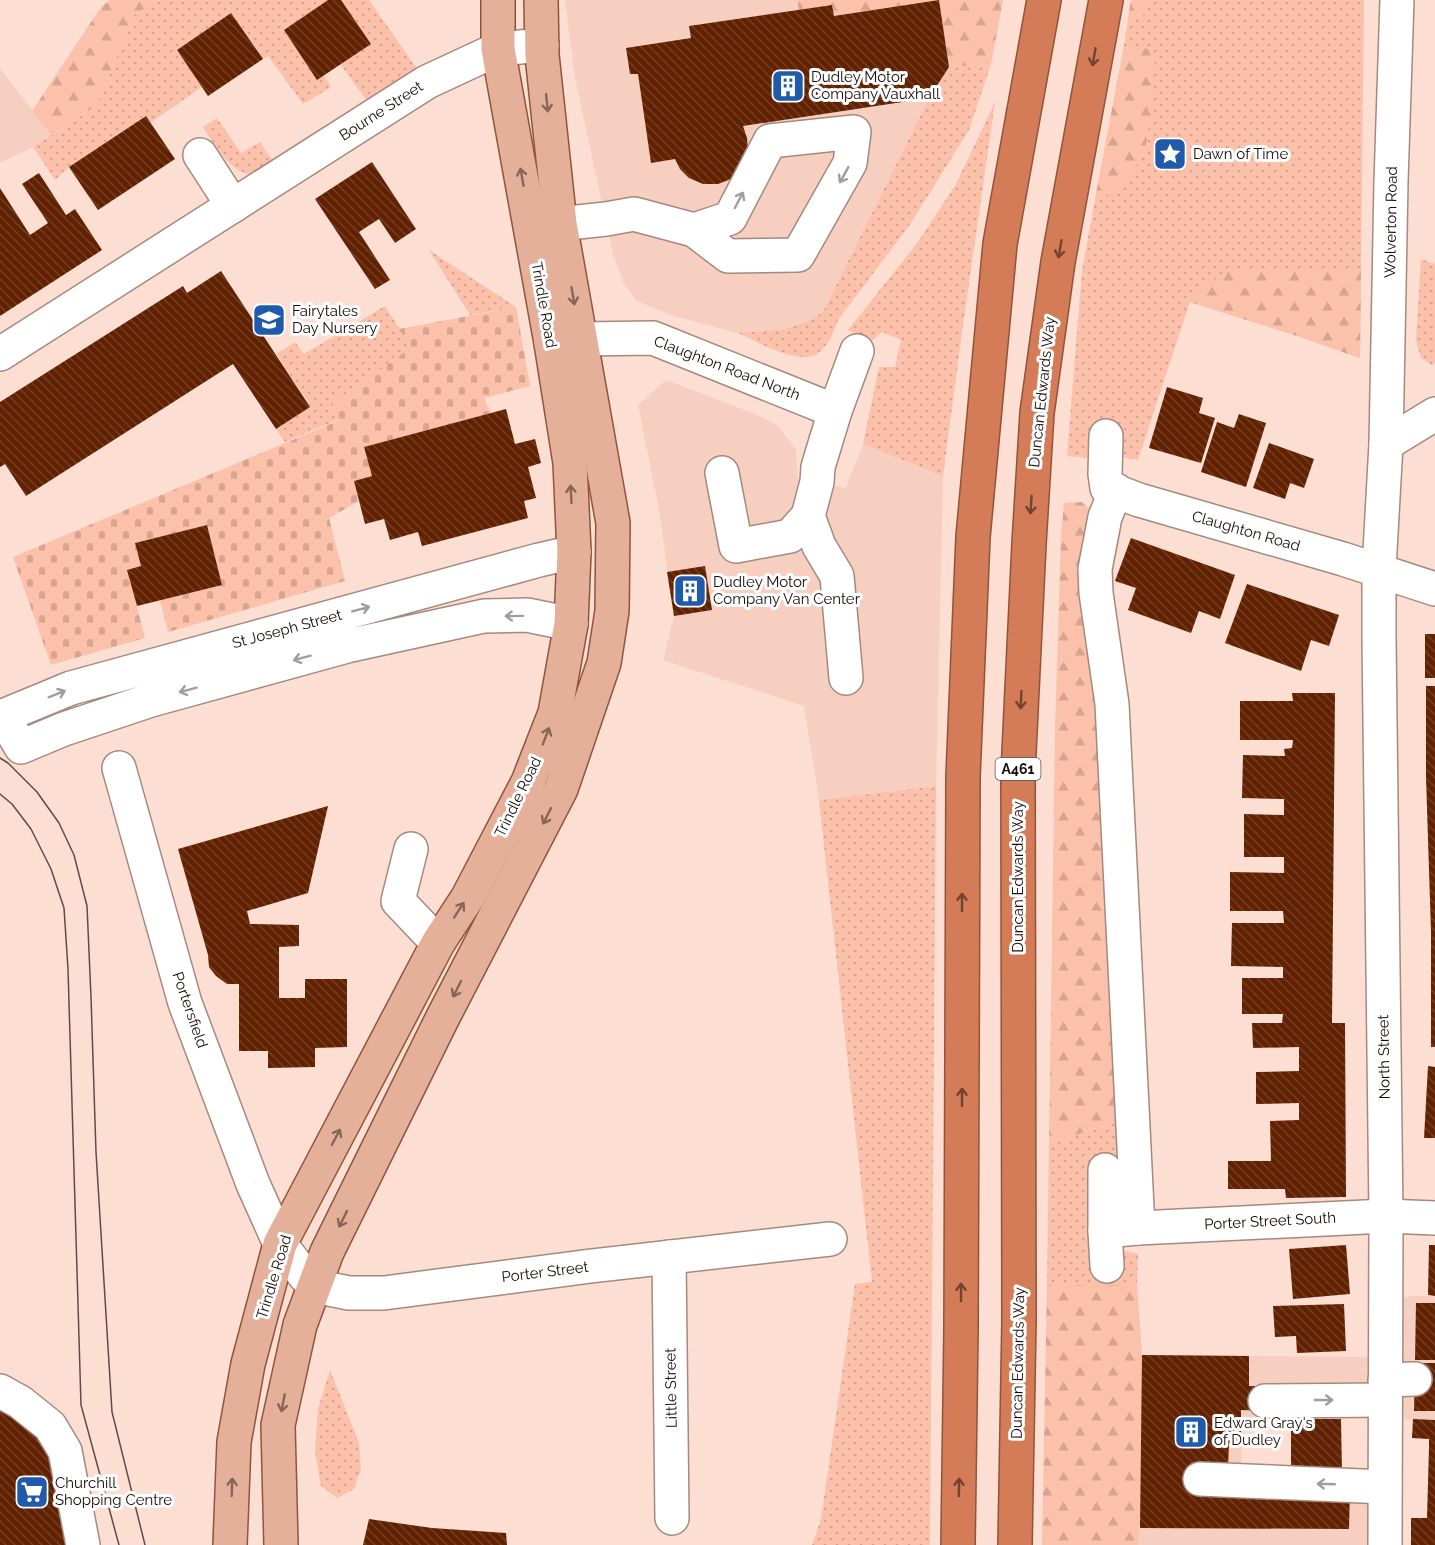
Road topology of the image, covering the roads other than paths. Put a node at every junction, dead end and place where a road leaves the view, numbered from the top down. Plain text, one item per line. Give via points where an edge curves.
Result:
1 (498, 0) edge
2 (541, 0) edge
3 (1044, 0) edge
4 (1106, 0) edge
5 (1397, 0) edge
6 (542, 45) junction
7 (498, 49) junction
8 (200, 155) dead end
9 (233, 206) junction
10 (545, 225) junction
11 (694, 230) junction
12 (566, 341) junction
13 (857, 351) dead end
14 (0, 354) edge
15 (836, 411) junction
16 (1435, 414) edge
17 (1106, 436) dead end
18 (1386, 444) junction
19 (722, 473) dead end
20 (1116, 490) junction
21 (808, 516) junction
22 (594, 568) junction
23 (1379, 570) junction
24 (1435, 588) edge
25 (571, 624) junction
26 (846, 678) dead end
27 (119, 768) dead end
28 (411, 849) dead end
29 (438, 943) junction
30 (442, 1019) junction
31 (1105, 1170) dead end
32 (1386, 1216) junction
33 (1435, 1218) edge
34 (1138, 1228) junction
35 (1105, 1231) junction
36 (830, 1239) dead end
37 (280, 1244) junction
38 (669, 1257) junction
39 (1107, 1266) dead end
40 (315, 1286) junction
41 (1395, 1386) junction
42 (0, 1391) edge
43 (1265, 1401) dead end
44 (1200, 1479) dead end
45 (1385, 1486) junction
46 (672, 1518) dead end
47 (83, 1545) edge
48 (230, 1545) edge
49 (281, 1545) edge
50 (958, 1545) edge
51 (1015, 1545) edge
52 (1385, 1545) edge

1 - 7 main road, Trindle Road
2 - 6 main road, Trindle Road
50 -> 3 highway via 963,777 973,537 1000,244
4 -> 51 highway, Duncan Edwards Way / A461 via 1056,273 1036,413 1018,773 1019,1320
5 - 18 street, Wolverton Road
6 - 7 street, Bourne Street
6 -> 10 main road, Trindle Road
7 - 9 street, Bourne Street via 426,82
10 -> 7 main road, Trindle Road
8 - 9 street
9 - 14 street, Bourne Street
10 - 11 street via 634,214
10 - 12 main road, Trindle Road
11 -> 11 street via 730,218 770,141 817,125 854,132 850,163 798,255 729,256
12 - 15 street, Claughton Road North via 653,338
22 -> 12 main road, Trindle Road via 570,463
12 - 22 main road, Trindle Road via 600,453
13 - 15 street
15 - 21 street
16 - 18 street
17 - 20 street via 1107,488
18 - 23 street, Wolverton Road
19 - 21 street via 736,546 790,536
20 - 23 street, Claughton Road
20 - 34 street via 1104,517 1095,569 1112,704
21 - 26 street via 819,546 837,576
22 - 25 main road via 594,607
25 -> 22 street, St Joseph Street via 527,615 484,616 348,646 151,700 21,747 3,716 71,688 539,560
22 -> 30 main road, Trindle Road via 612,611 604,663 561,789
23 - 24 street, Claughton Road
23 - 32 street, North Street
29 -> 25 main road, Trindle Road via 468,897 528,782 555,713
27 - 37 street, Portersfield via 185,1003 253,1184
28 - 29 street via 398,901
37 -> 29 main road, Trindle Road
30 - 37 main road via 384,1100 306,1233
30 -> 40 main road, Trindle Road via 327,1252
31 - 35 street
32 - 33 street, Porter Street South
32 - 34 street, Porter Street South
32 - 41 street, North Street
34 - 35 street, Porter Street South
35 - 39 street
36 - 38 street, Porter Street
37 - 40 street
48 -> 37 main road, Trindle Road via 234,1442 248,1364
38 - 40 street, Porter Street via 384,1293 350,1293
38 - 46 street, Little Street
40 -> 49 main road, Trindle Road via 300,1325 278,1425
43 -> 41 street
41 - 45 street, North Street
42 - 47 street via 50,1426 65,1451
45 -> 44 street
45 - 52 street, North Street

